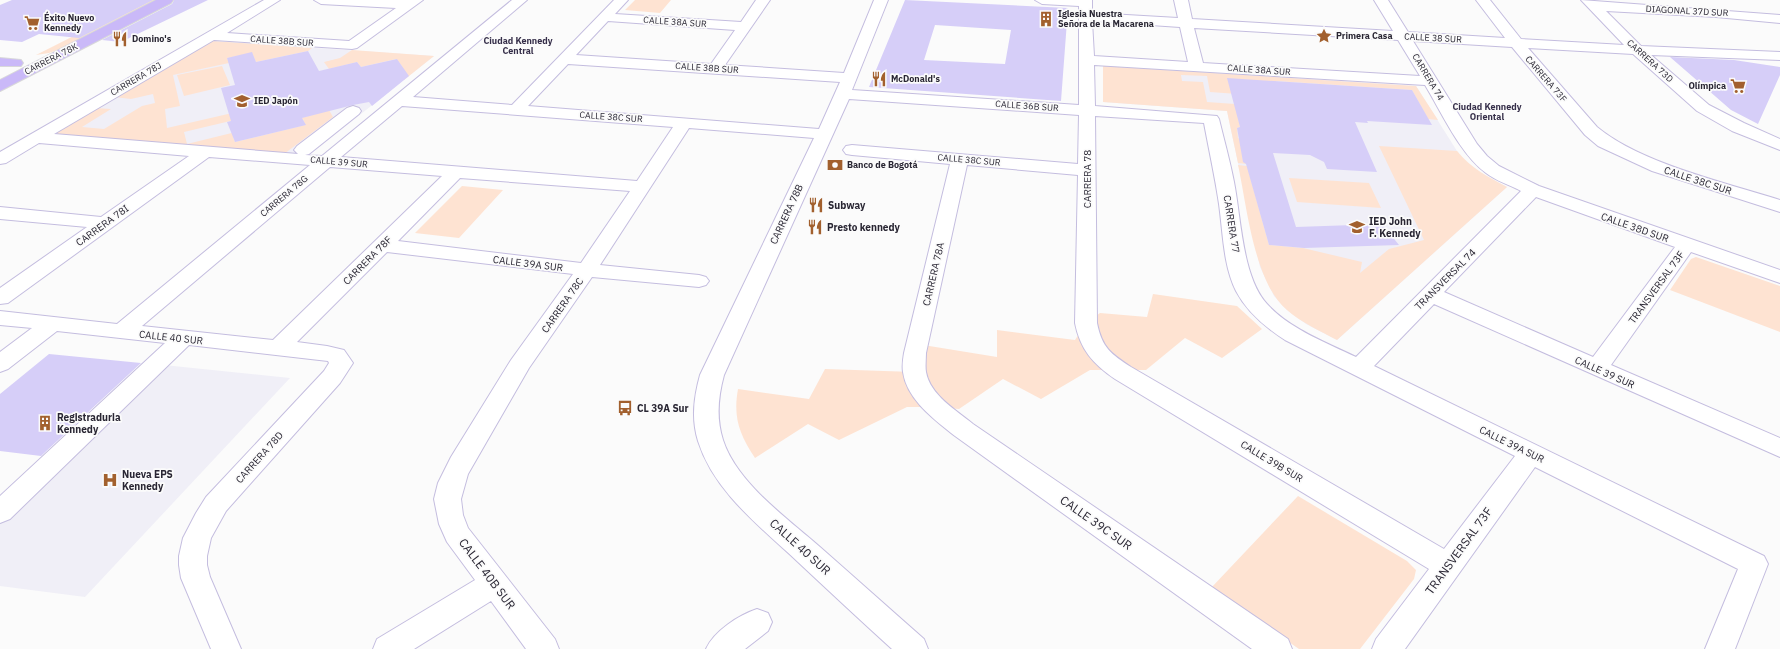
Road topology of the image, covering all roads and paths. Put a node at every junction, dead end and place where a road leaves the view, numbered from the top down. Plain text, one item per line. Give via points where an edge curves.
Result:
1 (141, 0) edge
2 (166, 0) edge
3 (273, 0) edge
4 (322, 0) edge
5 (520, 0) edge
6 (621, 0) edge
7 (763, 0) edge
8 (881, 0) edge
9 (1042, 0) edge
10 (1181, 0) edge
11 (1381, 0) edge
12 (1483, 0) edge
13 (1699, 0) edge
14 (413, 3) edge
15 (1591, 3) edge
16 (1085, 7) edge
17 (1716, 13) junction
18 (605, 17) junction
19 (1780, 19) edge
20 (1186, 23) junction
21 (744, 26) junction
22 (211, 36) junction
23 (1403, 36) junction
24 (1516, 43) junction
25 (1636, 50) junction
26 (1780, 56) edge
27 (565, 59) junction
28 (1087, 60) junction
29 (0, 62) edge
30 (1196, 66) junction
31 (18, 69) junction
32 (715, 69) junction
33 (0, 71) edge
34 (0, 74) edge
35 (849, 78) junction
36 (1431, 81) junction
37 (0, 86) edge
38 (843, 94) junction
39 (398, 101) junction
40 (516, 110) junction
41 (1087, 110) junction
42 (353, 111) dead end
43 (1211, 119) joint
44 (684, 123) junction
45 (331, 128) junction
46 (363, 131) junction
47 (824, 134) junction
48 (36, 138) junction
49 (1780, 145) edge
50 (1617, 149) joint
51 (303, 150) dead end
52 (852, 150) dead end
53 (205, 152) junction
54 (0, 159) edge
55 (960, 159) junction
56 (326, 161) junction
57 (1087, 170) junction
58 (1493, 170) joint
59 (456, 172) junction
60 (642, 187) junction
61 (1533, 190) junction
62 (1780, 206) edge
63 (0, 213) edge
64 (105, 223) junction
65 (1687, 244) junction
66 (382, 245) junction
67 (587, 270) junction
68 (1780, 277) edge
69 (699, 281) dead end
70 (1430, 294) junction
71 (0, 298) edge
72 (0, 318) edge
73 (1271, 321) joint
74 (52, 324) junction
75 (122, 331) junction
76 (184, 338) junction
77 (278, 348) junction
78 (1098, 355) joint
79 (339, 360) joint
80 (0, 364) edge
81 (1358, 368) junction
82 (1597, 368) junction
83 (922, 389) joint
84 (708, 430) joint
85 (1780, 448) edge
86 (1531, 453) junction
87 (448, 491) joint
88 (0, 512) edge
89 (1448, 566) junction
90 (494, 584) junction
91 (757, 622) dead end
92 (226, 649) edge
93 (388, 649) edge
94 (544, 649) edge
95 (721, 649) edge
96 (913, 649) edge
97 (1277, 649) edge
98 (1387, 649) edge
99 (1720, 649) edge

1 - 31 main road, CARRERA 78K
2 - 31 main road, CARRERA 78K
3 - 22 street, CARRERA 78J
4 - 14 street
5 - 39 street, CARRERA 78G
6 - 18 street
7 - 21 street
8 - 35 street, CARRERA 78B
9 - 16 street, CALLE 38 SUR
10 - 20 street
11 - 23 street, CARRERA 74
12 - 24 street, CARRERA 73F
13 - 17 street
14 - 22 street, CALLE 38B SUR via 352,45
15 - 17 street, DIAGONAL 37D SUR
15 - 25 street, CARRERA 73D
16 - 20 street, CALLE 38 SUR
16 - 28 street, CARRERA 78
17 - 19 street, DIAGONAL 37D SUR
18 - 21 street, CALLE 38A SUR
18 - 27 street
20 - 23 street, CALLE 38 SUR
20 - 30 street
21 - 32 street
22 - 48 street, CARRERA 78J
23 - 24 street, CALLE 38 SUR
23 - 36 street, CARRERA 74
24 - 25 street, CALLE 38 SUR
24 - 50 street, CARRERA 73F via 1591,131
25 - 26 street, CALLE 38 SUR
25 - 49 street, CARRERA 73D via 1703,108
27 - 32 street, CALLE 38B SUR
27 - 40 street
28 - 30 street, CALLE 38A SUR
28 - 41 street, CARRERA 78
29 - 31 main road
30 - 36 street, CALLE 38A SUR
31 - 33 main road, CARRERA 78K
31 - 34 main road
31 - 37 main road, CARRERA 78K
32 - 35 street, CALLE 38B SUR
35 - 38 street, CARRERA 78B
36 - 58 street, CARRERA 74 via 1470,146
38 - 41 street, CALLE 36B SUR
38 - 47 street, CARRERA 78B
39 - 40 street, CALLE 38C SUR
39 - 46 street, CARRERA 78G
40 - 44 street, CALLE 38C SUR
41 - 43 street, CALLE 36B SUR
41 - 57 street, CARRERA 78
42 - 45 street
43 - 73 street, CARRERA 77 via 1243,284 1250,298
44 - 47 street, CALLE 38C SUR
44 - 60 street, CARRERA 78C
45 - 46 street
45 - 51 street
46 - 56 street, CARRERA 78G
47 - 84 street, CARRERA 78B via 712,375 705,402
48 - 53 street, CALLE 39 SUR
48 - 54 street, CARRERA 78J
50 - 62 street, CALLE 38C SUR via 1658,167
52 - 55 street, CALLE 38C SUR
53 - 56 street, CALLE 39 SUR
53 - 64 street, CARRERA 78I
55 - 57 street, CALLE 38C SUR
55 - 83 street, CARRERA 78A via 915,352 914,372
56 - 59 street, CALLE 39 SUR
56 - 75 street, CARRERA 78G
57 - 78 street, CARRERA 78 via 1086,323 1088,336
58 - 61 street, CALLE 38D SUR
59 - 60 street, CALLE 39 SUR
59 - 66 street, CARRERA 78F
60 - 67 street, CARRERA 78C
61 - 65 street, CALLE 38D SUR
61 - 70 street, TRANSVERSAL 74
63 - 64 street
64 - 71 street, CARRERA 78I
65 - 68 street, CALLE 38D SUR
65 - 82 street, TRANSVERSAL 73F
66 - 67 street, CALLE 39A SUR
66 - 77 street, CARRERA 78F
67 - 69 street, CALLE 39A SUR
67 - 87 street, CARRERA 78C via 520,365 460,464
70 - 81 street, TRANSVERSAL 74
70 - 82 street, CALLE 39 SUR
72 - 74 street, CALLE 40 SUR
73 - 81 street, CALLE 39A SUR
74 - 75 street, CALLE 40 SUR
74 - 80 street
75 - 76 street, CALLE 40 SUR
76 - 77 street, CALLE 40 SUR
76 - 88 street
77 - 79 street, CALLE 40 SUR via 332,354
78 - 89 street, CALLE 39B SUR via 1123,373
79 - 92 street, CARRERA 78D via 341,363 332,377 216,504 205,519 197,537 192,562 195,576
81 - 86 street, CALLE 39A SUR
82 - 85 street, CALLE 39 SUR
83 - 97 street, CALLE 39C SUR via 936,406 964,430
84 - 96 street, CALLE 40 SUR via 714,454 747,498
86 - 89 street, TRANSVERSAL 73F
86 - 99 street, CALLE 39A SUR via 1754,564
87 - 90 street, CALLE 40B SUR via 448,514 457,534
89 - 98 street, TRANSVERSAL 73F
90 - 93 street
90 - 94 street, CALLE 40B SUR
91 - 95 street

